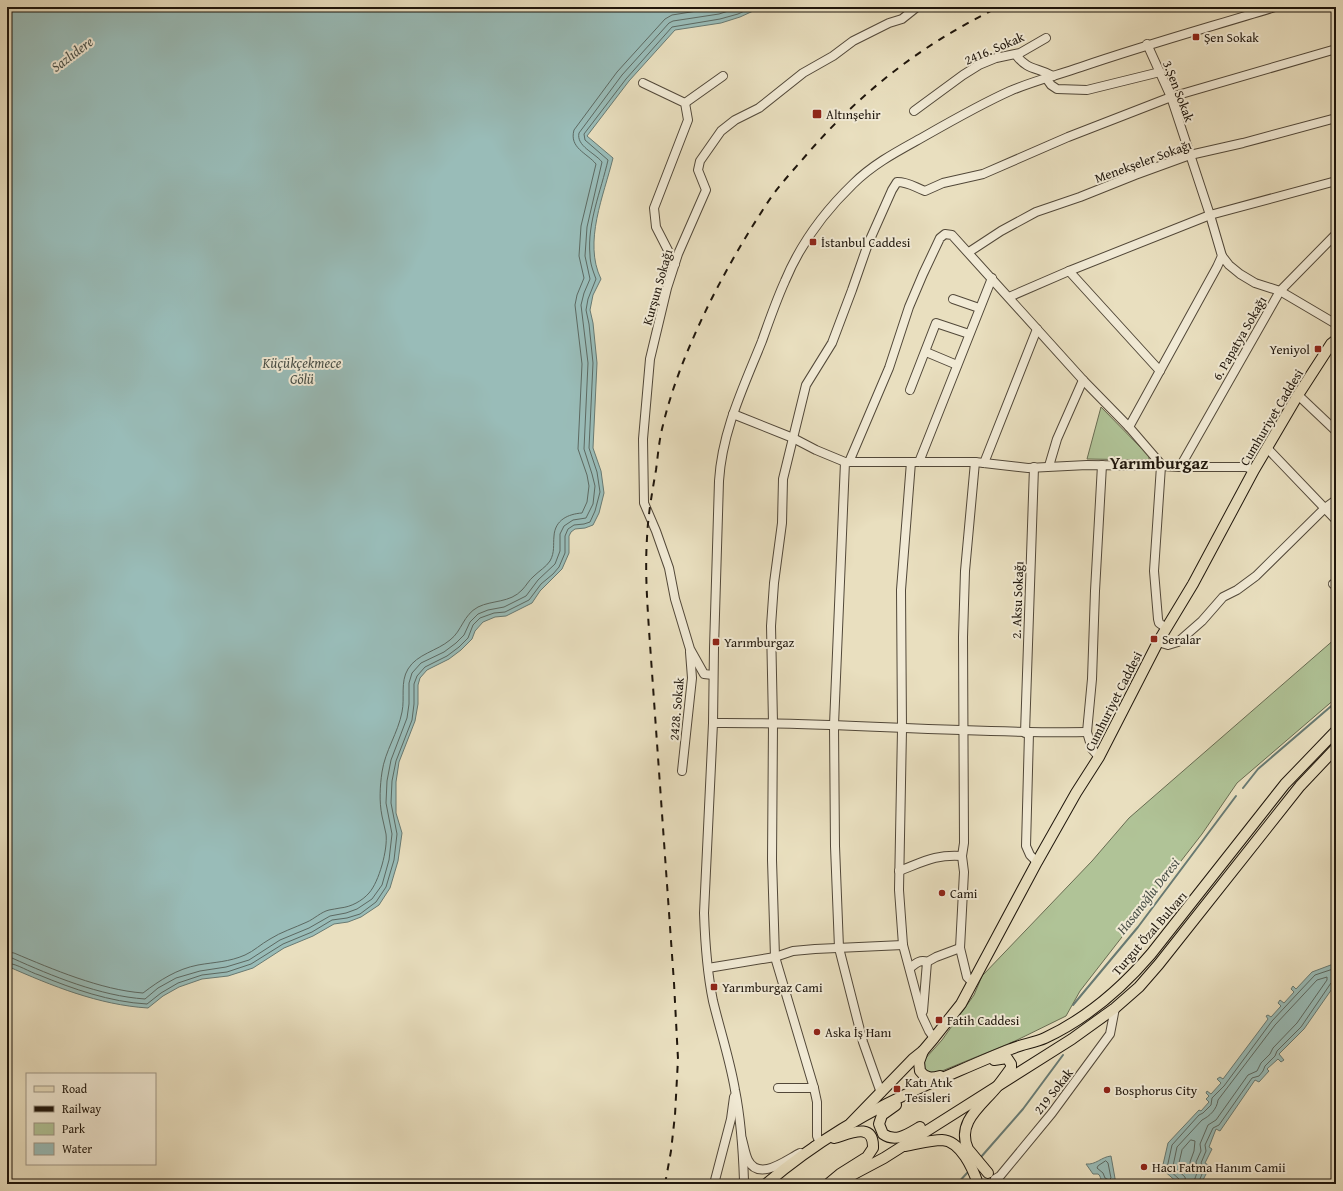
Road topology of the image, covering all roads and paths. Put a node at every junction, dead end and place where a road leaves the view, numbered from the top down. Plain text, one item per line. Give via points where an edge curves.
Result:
1 (917, 7) edge
2 (1275, 7) edge
3 (1046, 38) dead end
4 (1147, 44) junction
5 (1336, 49) edge
6 (1016, 55) junction
7 (1160, 72) junction
8 (723, 76) dead end
9 (1050, 77) junction
10 (643, 83) dead end
11 (1170, 98) junction
12 (685, 103) junction
13 (914, 112) dead end
14 (1336, 118) edge
15 (1190, 155) junction
16 (1336, 181) edge
17 (1210, 214) junction
18 (1336, 234) edge
19 (969, 252) junction
20 (1222, 256) junction
21 (675, 264) junction
22 (1069, 271) junction
23 (992, 278) junction
24 (1280, 291) junction
25 (1009, 297) junction
26 (953, 299) dead end
27 (980, 308) junction
28 (1336, 324) edge
29 (1037, 329) junction
30 (969, 334) junction
31 (1334, 344) edge
32 (926, 352) junction
33 (957, 365) junction
34 (1160, 371) junction
35 (1082, 380) junction
36 (910, 390) dead end
37 (1298, 395) junction
38 (733, 414) junction
39 (1129, 427) junction
40 (1336, 431) edge
41 (793, 438) junction
42 (1266, 448) junction
43 (847, 462) junction
44 (915, 462) junction
45 (975, 462) junction
46 (984, 463) junction
47 (1102, 465) junction
48 (1049, 466) junction
49 (1161, 466) junction
50 (1034, 467) junction
51 (1180, 467) junction
52 (1254, 470) junction
53 (1336, 500) edge
54 (1325, 508) junction
55 (1336, 520) edge
56 (1166, 628) junction
57 (1158, 642) junction
58 (690, 649) junction
59 (714, 675) junction
60 (773, 722) junction
61 (713, 723) junction
62 (834, 725) junction
63 (902, 729) junction
64 (964, 730) junction
65 (1336, 731) edge
66 (1087, 732) junction
67 (1027, 733) junction
68 (1336, 748) edge
69 (1099, 757) junction
70 (682, 771) dead end
71 (962, 856) junction
72 (1037, 862) junction
73 (900, 872) junction
74 (903, 945) junction
75 (839, 948) junction
76 (960, 948) junction
77 (775, 957) junction
78 (927, 962) junction
79 (708, 968) junction
80 (910, 968) junction
81 (972, 982) junction
82 (1115, 1008) junction
83 (922, 1016) junction
84 (934, 1038) junction
85 (923, 1051) junction
86 (956, 1072) junction
87 (932, 1083) junction
88 (778, 1088) dead end
89 (814, 1088) junction
90 (996, 1088) junction
91 (735, 1089) junction
92 (881, 1093) junction
93 (976, 1099) junction
94 (851, 1123) junction
95 (742, 1139) junction
96 (820, 1143) junction
97 (899, 1148) junction
98 (992, 1179) edge
99 (714, 1184) edge
100 (743, 1184) edge
101 (766, 1184) edge
102 (828, 1184) edge
103 (835, 1184) edge
104 (978, 1184) edge

1 - 21 street, Kurşun Sokağı via 902,19 854,41 803,73 760,108 735,120 721,132 700,161 698,170 706,190
2 - 4 street
3 - 6 street, 2416. Sokak
4 - 7 street, 3.Şen Sokak
4 - 9 street
5 - 11 street
6 - 9 street via 1026,66 1047,72
6 - 13 street, 2416. Sokak via 996,58 979,65
7 - 9 street via 1087,90 1057,89 1051,85
7 - 11 street, 3.Şen Sokak
8 - 12 street
9 - 38 street via 1011,90 952,120 878,163 852,185 824,216 796,258
10 - 12 street
11 - 15 street, 3.Şen Sokak
11 - 41 street via 1068,137 983,174 943,183 925,191 906,182 897,182 868,244 832,343 806,385
12 - 21 street via 688,120 654,208 656,227
14 - 15 street, Menekşeler Sokağı
15 - 17 street, 3.Şen Sokak
15 - 19 street, Menekşeler Sokağı via 1036,212
16 - 17 street
17 - 20 street, 3.Şen Sokak
17 - 22 street
18 - 24 street, 6. Papatya Sokağı
19 - 23 street
19 - 43 street via 952,235 945,234 940,238 909,307 889,368
20 - 24 street via 1229,265 1250,280
20 - 34 street
21 - 58 street, Kurşun Sokağı via 666,288 650,359 643,439 644,502 669,568
22 - 25 street
22 - 34 street
23 - 25 street
23 - 27 street
24 - 28 street
24 - 51 street, 6. Papatya Sokağı
25 - 29 street
26 - 27 street
27 - 30 street
29 - 35 street
29 - 46 street
30 - 32 street via 936,323
30 - 33 street
31 - 37 main road, Cumhuriyet Caddesi
32 - 33 street
32 - 36 street
33 - 44 street
34 - 39 street
35 - 39 street
35 - 48 street via 1057,439
37 - 40 street
37 - 42 main road, Cumhuriyet Caddesi
38 - 41 street
38 - 59 street via 719,475
39 - 49 street
41 - 43 street
41 - 60 street via 783,479 782,523 774,583 771,626
42 - 52 main road, Cumhuriyet Caddesi
42 - 54 street
43 - 44 street
43 - 62 street
44 - 45 street
44 - 63 street via 901,590
45 - 46 street
45 - 64 street via 965,571
46 - 50 street
47 - 48 street
47 - 49 street
47 - 66 street via 1092,679
48 - 50 street
49 - 51 street
49 - 56 street via 1154,571 1158,619
50 - 67 street, 2. Aksu Sokağı
51 - 52 street via 1246,467
52 - 56 main road, Cumhuriyet Caddesi via 1193,584
53 - 54 street
54 - 55 street
54 - 57 street via 1256,576 1223,597 1202,621 1178,642 1173,645
56 - 57 main road, Cumhuriyet Caddesi
57 - 69 main road, Cumhuriyet Caddesi
58 - 59 street, Kurşun Sokağı via 704,674
58 - 70 street, 2428. Sokak via 692,678
59 - 61 street
60 - 61 street
60 - 62 street
60 - 77 street via 772,860
61 - 79 street via 704,913
62 - 63 street
62 - 75 street
63 - 64 street
63 - 73 street
64 - 67 street
64 - 71 street
65 - 86 main road, Turgut Özal Bulvarı via 1285,784 1156,949 1129,979 1089,1012 1063,1029
66 - 67 street
66 - 69 street via 1092,749
67 - 72 street, 2. Aksu Sokağı via 1026,846
68 - 82 main road, Turgut Özal Bulvarı via 1300,786 1159,964 1139,987
69 - 72 main road, Cumhuriyet Caddesi
71 - 73 street via 937,857
71 - 76 street via 964,872
72 - 81 main road, Cumhuriyet Caddesi
73 - 74 street
74 - 75 street
74 - 80 street
75 - 77 street via 793,951
75 - 92 street via 863,1042
76 - 78 street via 936,956
76 - 81 street via 967,977
77 - 79 street
77 - 89 street
78 - 80 street via 918,962
78 - 83 street
79 - 91 street
80 - 83 street
81 - 84 main road, Cumhuriyet Caddesi via 961,1004
82 - 90 main road, Turgut Özal Bulvarı
82 - 98 street, 219 Sokak via 1110,1034 1106,1040 1052,1113 1000,1176
83 - 84 street via 928,1032
84 - 85 main road, Cumhuriyet Caddesi
85 - 86 main road via 919,1067 926,1077
85 - 92 main road, Cumhuriyet Caddesi
86 - 87 main road, Turgut Özal Bulvarı
86 - 90 main road via 1007,1058 1011,1068
87 - 93 main road via 882,1115 879,1124 883,1134 899,1138
87 - 94 main road, Turgut Özal Bulvarı
88 - 89 street
89 - 96 street via 817,1102 817,1136
90 - 93 main road, Turgut Özal Bulvarı
90 - 98 main road via 970,1116 965,1132 968,1149
91 - 95 street
91 - 99 street via 731,1119
92 - 94 main road, Cumhuriyet Caddesi
93 - 97 main road, Turgut Özal Bulvarı
94 - 96 main road, Turgut Özal Bulvarı
95 - 96 street via 748,1161 760,1170 773,1167
95 - 100 street
96 - 101 main road, Turgut Özal Bulvarı
96 - 102 main road via 863,1131 873,1143 867,1157
97 - 103 main road, Turgut Özal Bulvarı
97 - 104 main road via 934,1140 954,1144 970,1165
98 - 104 street, 219 Sokak via 983,1173 979,1176

